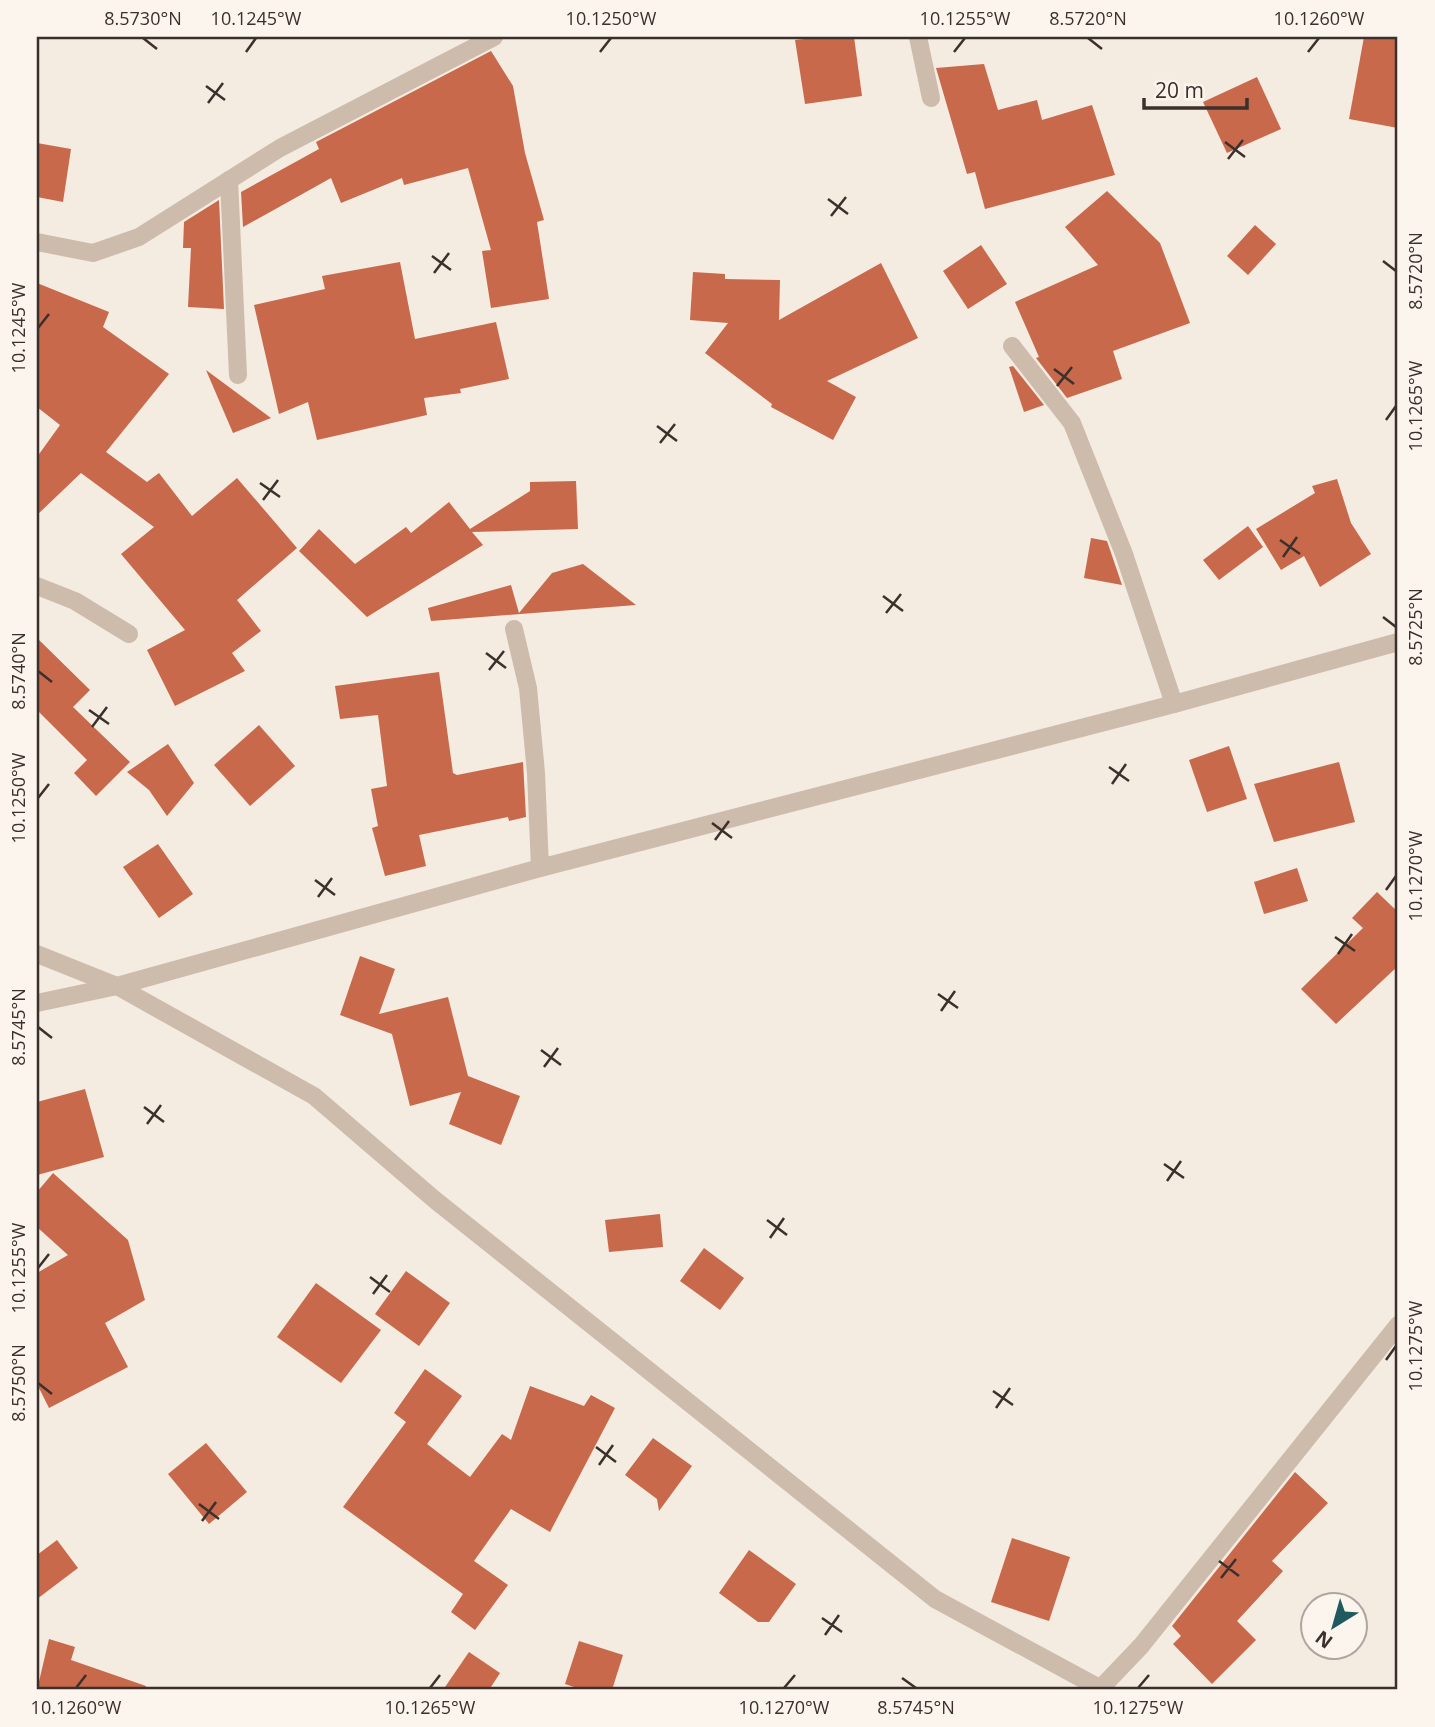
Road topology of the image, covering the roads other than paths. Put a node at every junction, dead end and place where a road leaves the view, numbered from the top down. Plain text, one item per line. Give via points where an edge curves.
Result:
1 (494, 37) edge
2 (918, 37) edge
3 (931, 98) dead end
4 (229, 180) junction
5 (37, 242) edge
6 (1012, 346) dead end
7 (238, 375) dead end
8 (37, 586) edge
9 (514, 629) dead end
10 (129, 634) dead end
11 (1398, 642) edge
12 (1174, 704) junction
13 (540, 868) junction
14 (37, 954) edge
15 (117, 986) junction
16 (37, 1003) edge
17 (1398, 1325) edge
18 (1101, 1690) edge

1 - 4 street via 280,148
2 - 3 street
4 - 5 street via 139,237 93,253
4 - 7 street
6 - 12 street via 1072,423 1124,554
8 - 10 street via 75,601
9 - 13 street via 528,688
11 - 12 street
12 - 13 street
13 - 15 street
14 - 15 street
15 - 16 street
15 - 18 street via 314,1096 435,1200 935,1599
17 - 18 street

